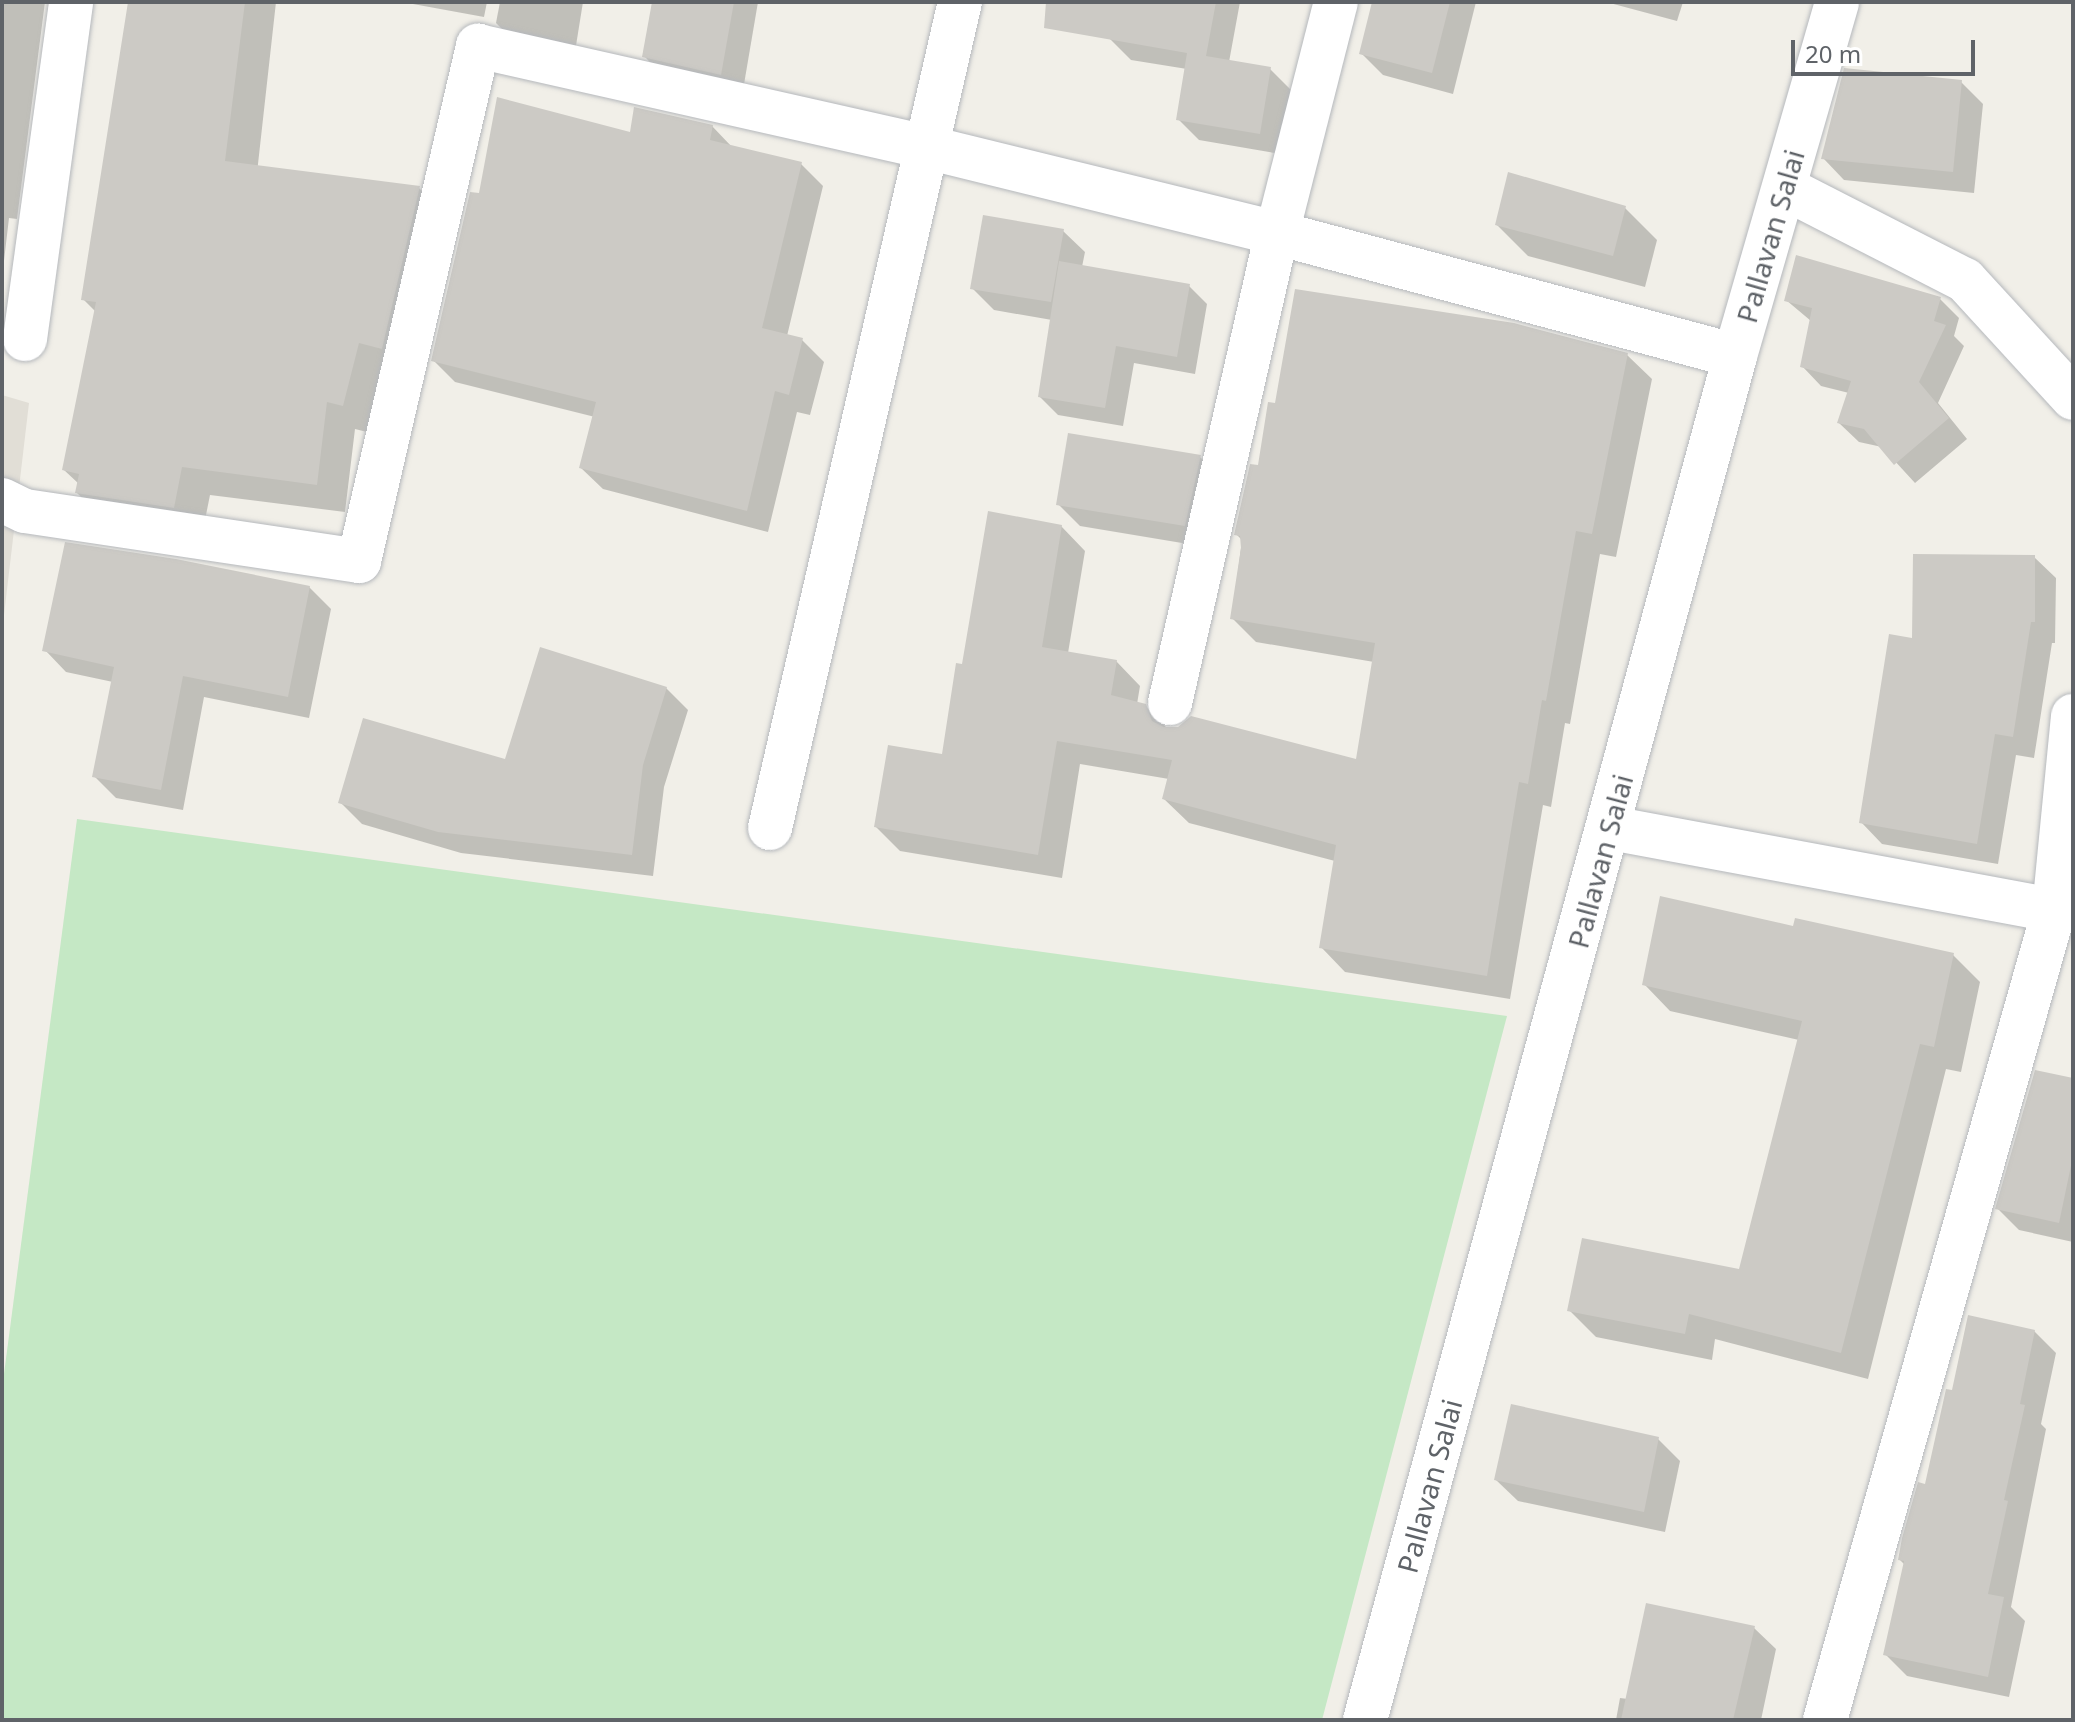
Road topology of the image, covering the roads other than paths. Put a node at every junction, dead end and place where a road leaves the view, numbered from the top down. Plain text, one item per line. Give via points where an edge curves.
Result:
1 (71, 2) edge
2 (960, 2) edge
3 (1336, 2) edge
4 (1837, 2) edge
5 (926, 147) junction
6 (1785, 188) junction
7 (1277, 233) junction
8 (25, 339) dead end
9 (1735, 356) junction
10 (2073, 398) edge
11 (2, 500) edge
12 (1170, 703) dead end
13 (2073, 716) edge
14 (770, 828) dead end
15 (1610, 828) junction
16 (2054, 910) junction
17 (1365, 1720) edge
18 (1825, 1720) edge

1 - 8 street
2 - 5 street
3 - 7 street
4 - 6 street, Pallavan Salai
5 - 7 street
5 - 11 street via 478,46 359,561 25,511
5 - 14 street
6 - 9 street, Pallavan Salai
6 - 10 street via 1965,280
7 - 9 street
7 - 12 street
9 - 15 street, Pallavan Salai
13 - 16 street
15 - 16 street
15 - 17 street, Pallavan Salai
16 - 18 street

